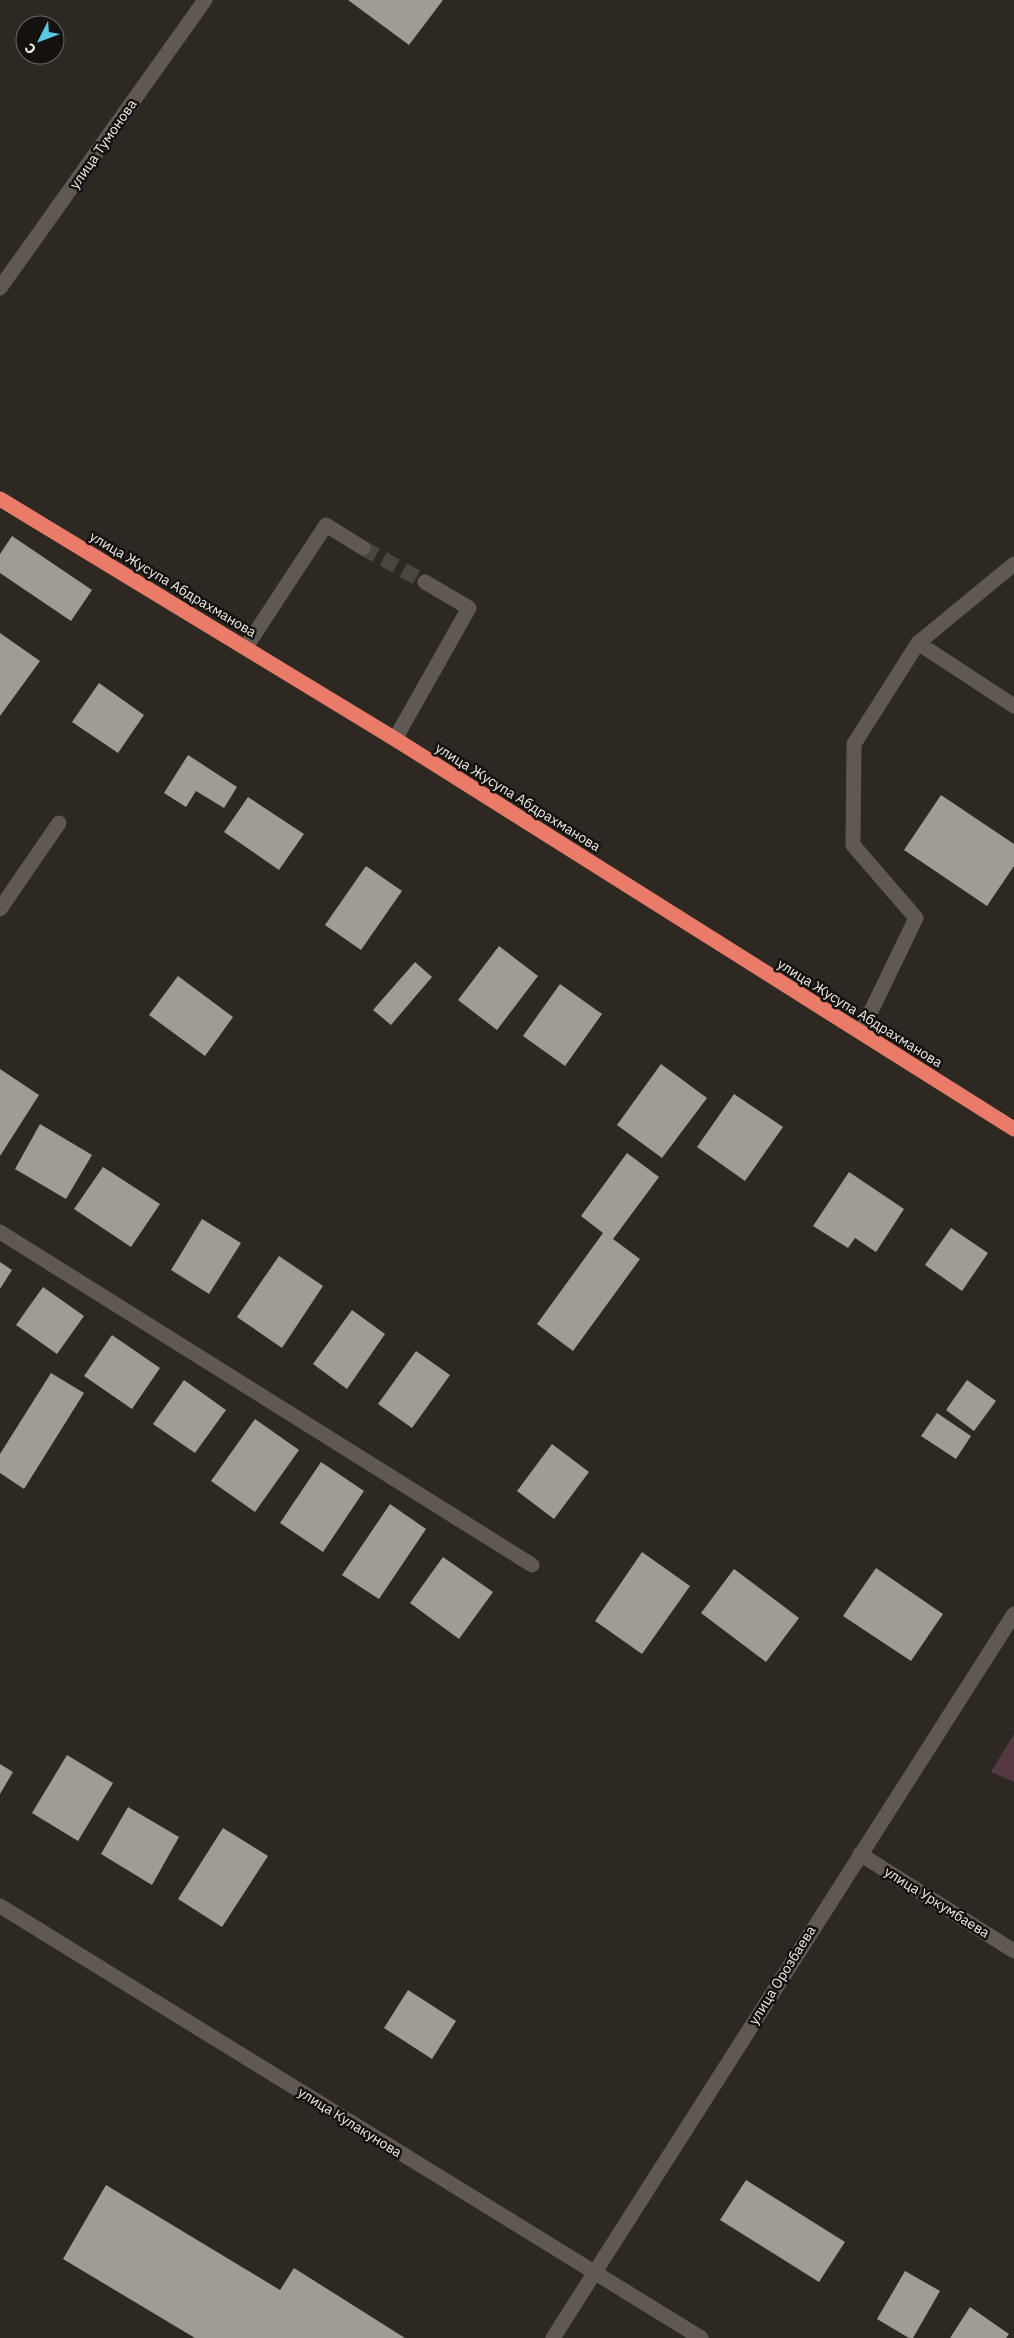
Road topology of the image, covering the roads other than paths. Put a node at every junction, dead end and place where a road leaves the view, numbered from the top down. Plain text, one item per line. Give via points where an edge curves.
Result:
1 (205, 0) edge
2 (0, 288) edge
3 (0, 499) edge
4 (363, 548) tunnel mouth
5 (1014, 564) edge
6 (425, 582) tunnel mouth
7 (918, 643) junction
8 (246, 647) junction
9 (1014, 706) edge
10 (395, 739) junction
11 (59, 823) dead end
12 (0, 909) edge
13 (861, 1032) junction
14 (1014, 1129) edge
15 (0, 1232) edge
16 (532, 1565) dead end
17 (1014, 1614) edge
18 (860, 1854) junction
19 (0, 1906) edge
20 (1014, 1951) edge
21 (594, 2272) junction
22 (553, 2338) edge
23 (700, 2338) edge

1 - 2 street, улица Тумонова
3 - 8 highway, улица Жусупа Абдрахманова
4 - 8 street via 326,525
5 - 7 street
6 - 10 street via 469,608
7 - 9 street
7 - 13 street via 854,744 853,846 916,918
8 - 10 highway, улица Жусупа Абдрахманова
10 - 13 highway, улица Жусупа Абдрахманова
11 - 12 street
13 - 14 highway, улица Жусупа Абдрахманова
15 - 16 street
17 - 18 street, улица Орозбаева
18 - 20 street, улица Уркумбаева
18 - 21 street, улица Орозбаева
19 - 21 street, улица Кулакунова
21 - 22 street, улица Орозбаева
21 - 23 street, улица Кулакунова

